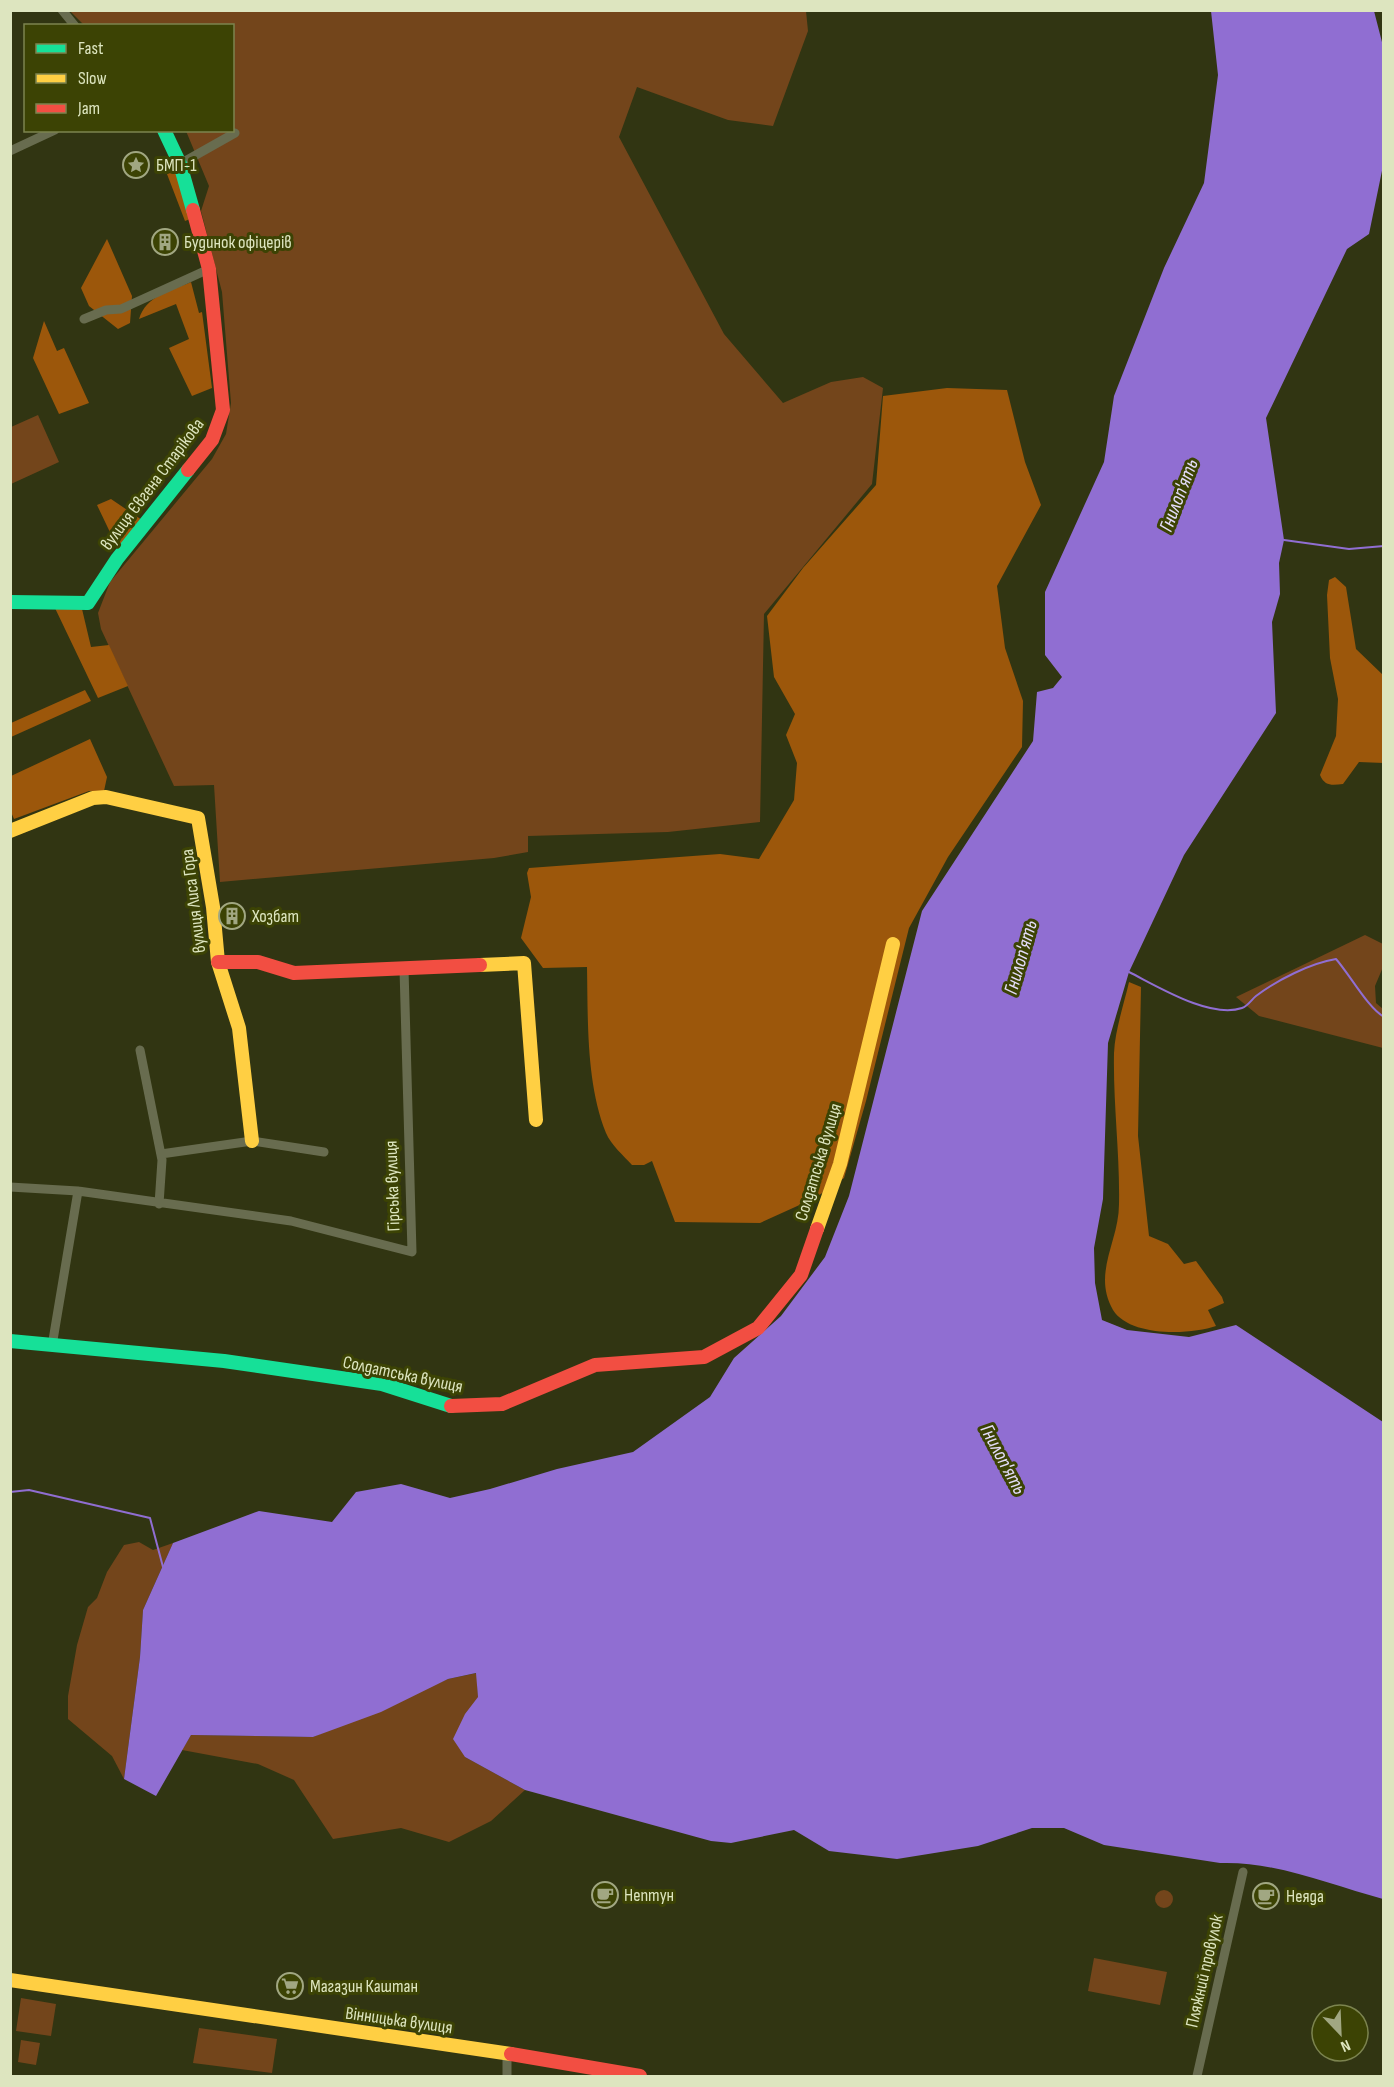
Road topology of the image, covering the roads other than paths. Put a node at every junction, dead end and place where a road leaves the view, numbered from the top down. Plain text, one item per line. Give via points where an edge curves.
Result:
1 (62, 10) edge
2 (73, 24) edge
3 (51, 132) edge
4 (165, 132) edge
5 (235, 133) dead end
6 (10, 151) edge
7 (180, 164) junction
8 (209, 269) junction
9 (84, 319) dead end
10 (10, 602) edge
11 (10, 831) edge
12 (893, 944) dead end
13 (218, 962) junction
14 (404, 969) junction
15 (140, 1050) dead end
16 (536, 1120) dead end
17 (252, 1141) junction
18 (324, 1152) dead end
19 (160, 1154) junction
20 (10, 1187) edge
21 (78, 1191) junction
22 (159, 1204) junction
23 (10, 1341) edge
24 (52, 1346) junction
25 (1243, 1872) dead end
26 (10, 1980) edge
27 (507, 2053) junction
28 (507, 2076) edge
29 (640, 2076) edge
30 (1197, 2076) edge

1 - 2 street
3 - 6 street
4 - 7 street, вулиця Євгена Старікова
5 - 7 street
7 - 8 street, вулиця Євгена Старікова
8 - 9 street via 122,309 106,310
8 - 10 street, вулиця Євгена Старікова via 223,410 212,440 88,603
11 - 13 street, вулиця Лиса Гора via 93,798 106,797 198,818
12 - 24 street, Солдатська вулиця via 840,1164 801,1275 758,1328 704,1357 595,1365 502,1404 452,1406 382,1384 224,1361
13 - 14 street via 258,962 294,973
13 - 17 street via 239,1028
14 - 16 street via 524,963
14 - 22 street, Гірська вулиця via 412,1251 291,1221
15 - 19 street
17 - 18 street
17 - 19 street
19 - 22 street
20 - 21 street, Гірська вулиця
21 - 22 street, Гірська вулиця
21 - 24 street
23 - 24 street, Солдатська вулиця
25 - 30 street, Пляжний провулок
26 - 27 street, Вінницька вулиця
27 - 28 street
27 - 29 street, Вінницька вулиця

